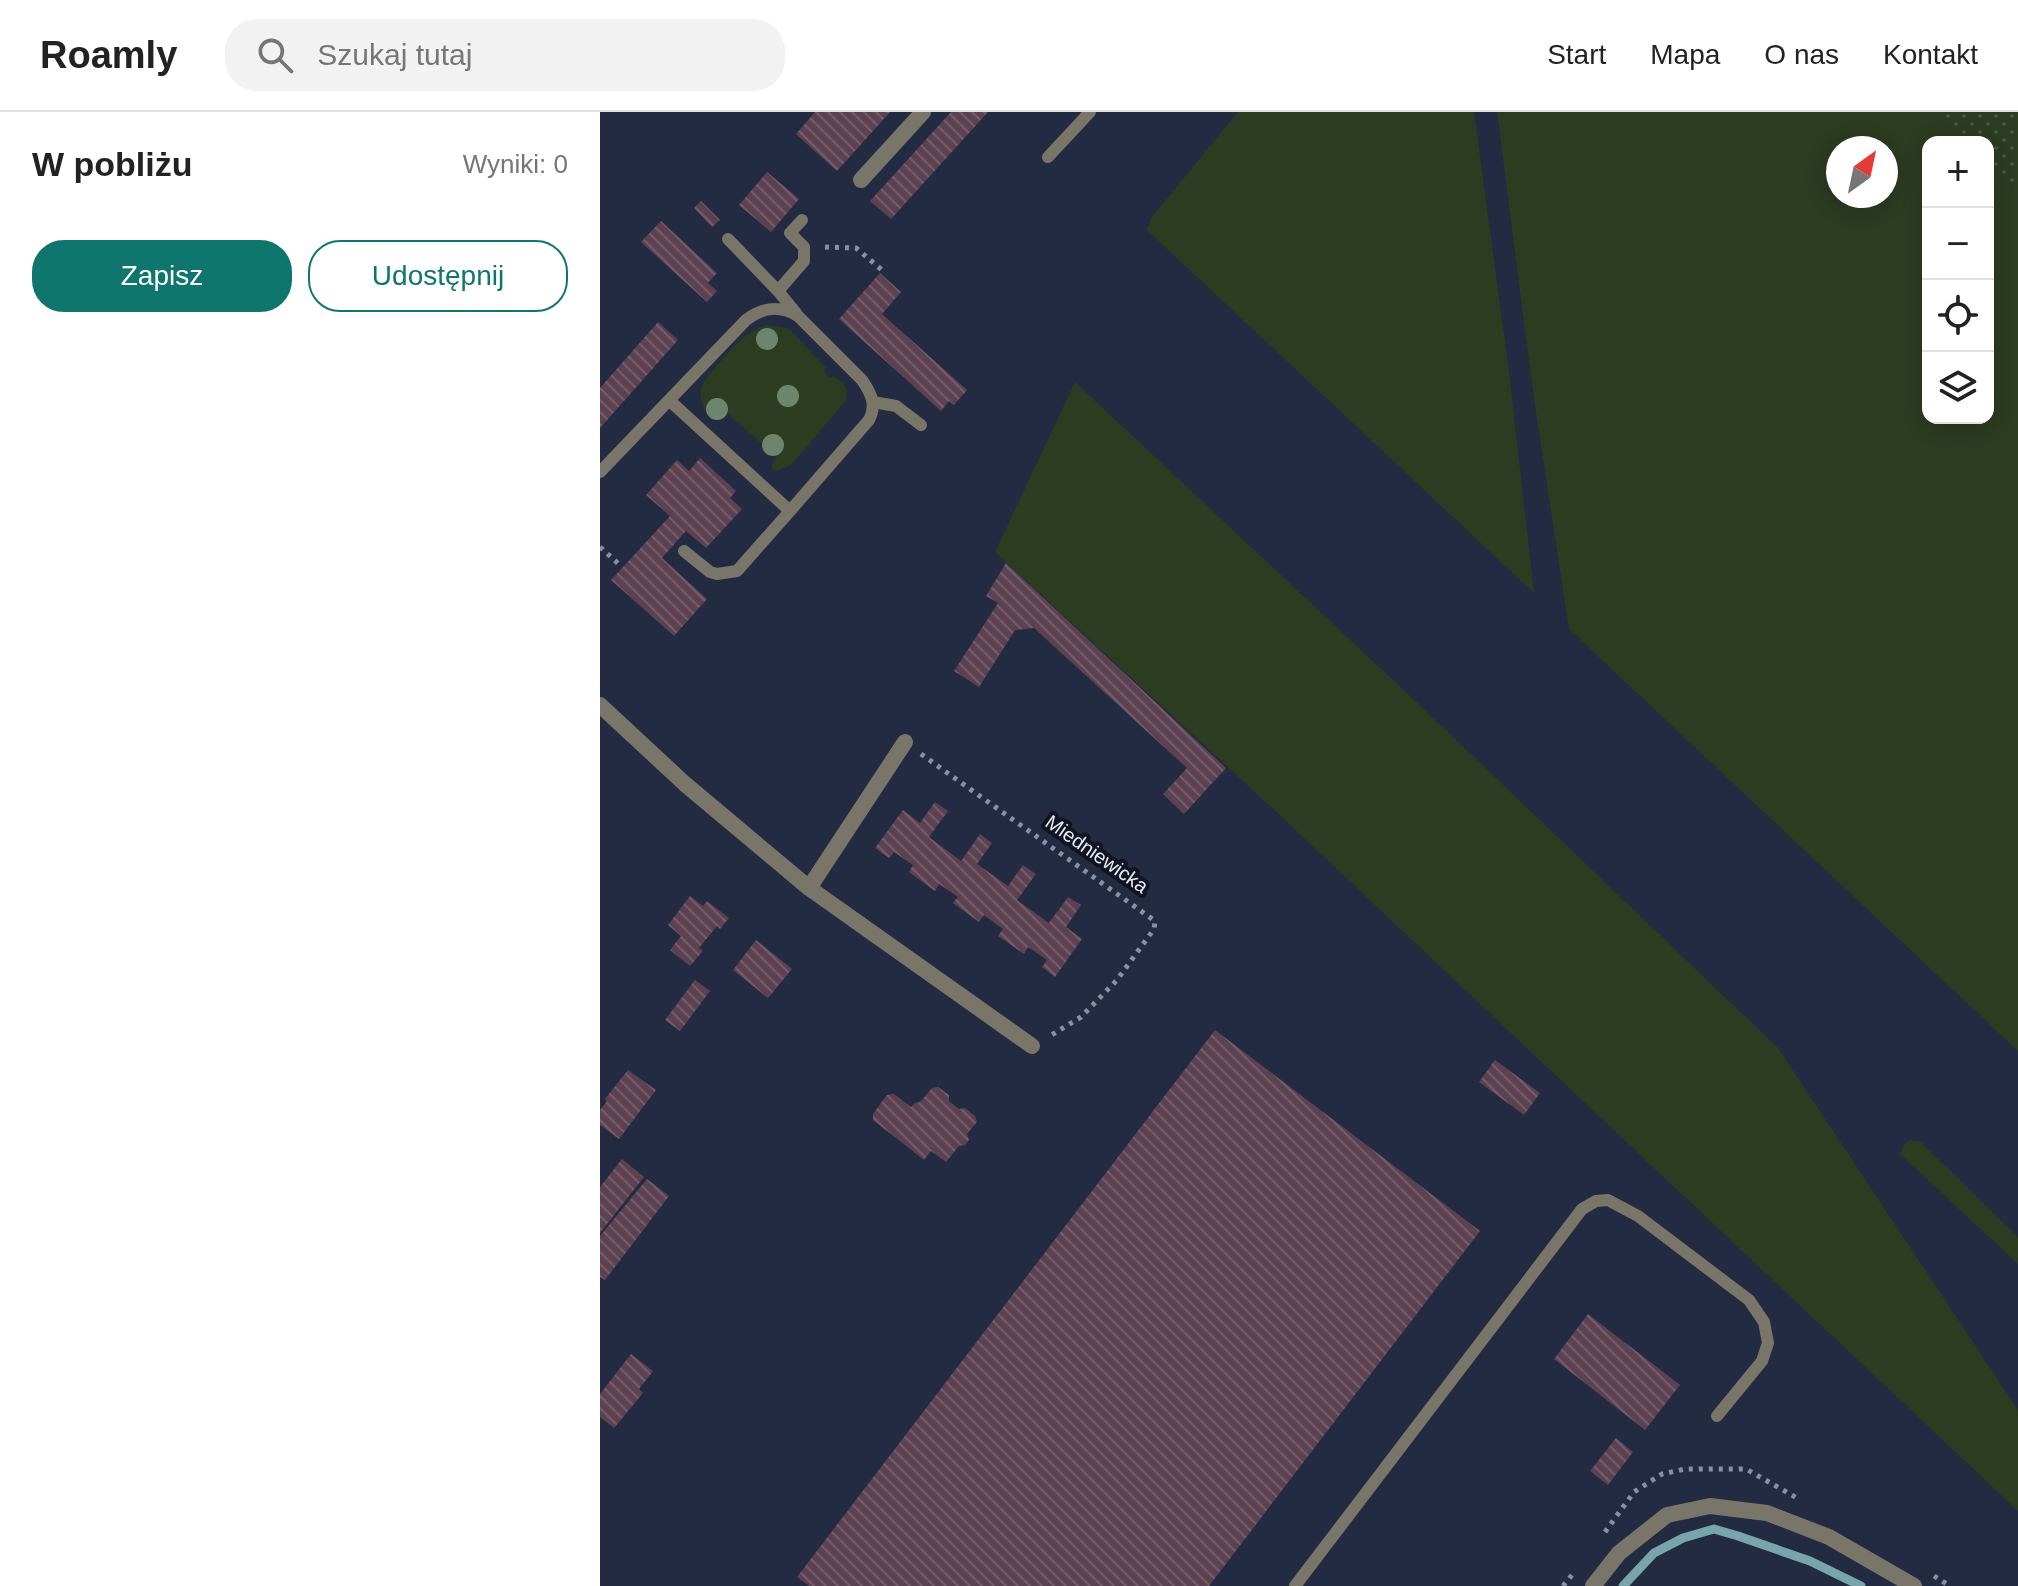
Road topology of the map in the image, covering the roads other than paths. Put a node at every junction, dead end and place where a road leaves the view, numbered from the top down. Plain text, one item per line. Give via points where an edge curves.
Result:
1 (923, 112) edge
2 (1090, 112) edge
3 (1048, 157) dead end
4 (861, 180) dead end
5 (802, 220) dead end
6 (728, 239) dead end
7 (778, 291) junction
8 (798, 316) junction
9 (670, 401) junction
10 (873, 402) junction
11 (921, 425) dead end
12 (600, 472) edge
13 (790, 511) junction
14 (684, 551) dead end
15 (600, 705) edge
16 (905, 742) road end
17 (809, 888) junction
18 (1032, 1046) road end
19 (1717, 1416) dead end
20 (1295, 1586) edge
21 (1593, 1586) edge
22 (1914, 1586) edge

1 - 4 street
2 - 3 lane
5 - 7 lane via 790,233 804,247 805,258
6 - 7 lane
7 - 8 lane
8 - 9 lane via 770,308 752,316
8 - 10 lane via 862,380
9 - 12 lane
9 - 13 lane
10 - 11 lane via 896,406
10 - 13 lane via 869,420
13 - 14 lane via 737,571 710,572
15 - 17 street
16 - 17 street
17 - 18 street
19 - 20 lane via 1762,1361 1768,1343 1764,1322 1749,1300 1638,1216 1608,1200 1596,1201 1582,1209
21 - 22 street via 1619,1553 1667,1515 1710,1506 1767,1513 1817,1532

